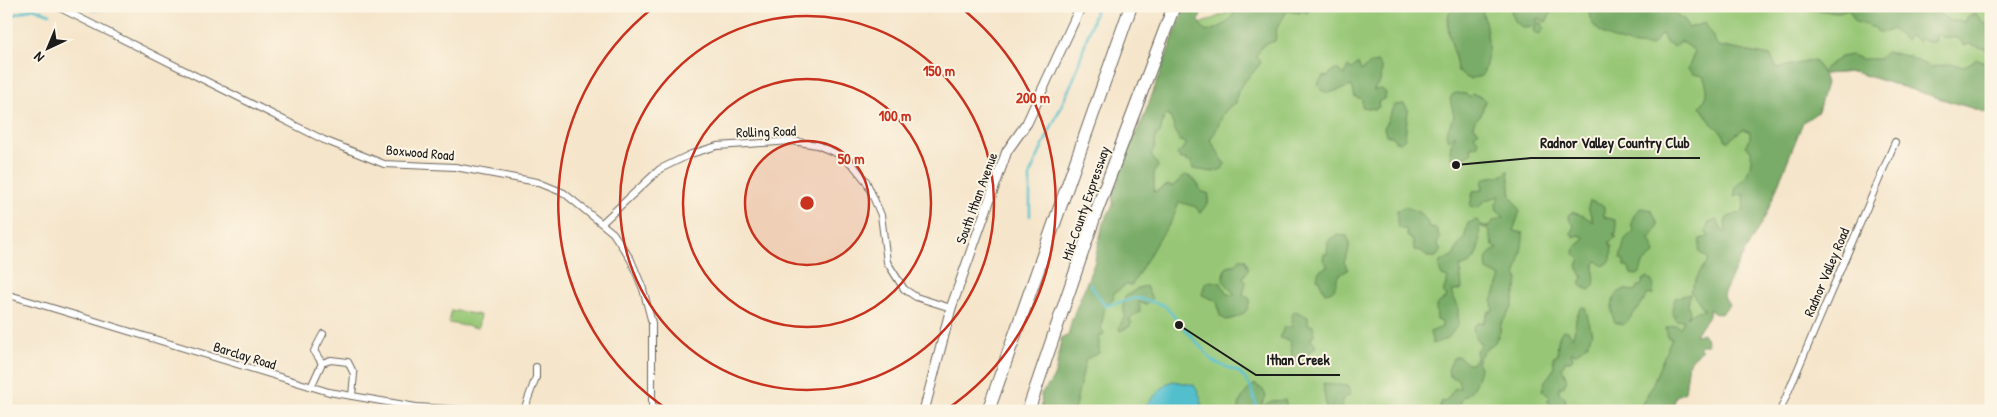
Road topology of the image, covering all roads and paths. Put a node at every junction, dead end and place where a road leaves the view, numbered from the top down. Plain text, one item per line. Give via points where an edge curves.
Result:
1 (56, 6) edge
2 (1081, 6) edge
3 (1131, 6) edge
4 (1174, 6) edge
5 (1895, 142) dead end
6 (602, 223) junction
7 (6, 294) edge
8 (951, 308) junction
9 (323, 334) dead end
10 (322, 363) junction
11 (536, 367) dead end
12 (311, 387) junction
13 (352, 396) junction
14 (524, 410) edge
15 (1782, 410) edge
16 (482, 411) edge
17 (486, 411) edge
18 (581, 411) edge
19 (652, 411) edge
20 (924, 411) edge
21 (988, 411) edge
22 (1028, 411) edge

1 - 6 street, Boxwood Road via 324,140 376,161 455,167 537,182 564,193
2 - 8 street, South Ithan Avenue via 1027,122 1007,151
3 - 21 highway, Mid-County Expressway
4 - 22 highway, Mid-County Expressway
5 - 15 street, Radnor Valley Road
6 - 8 street, Rolling Road via 660,169 691,154 718,146 792,141 817,145 853,165 866,181 881,215 887,262 904,289 916,297
6 - 19 street, Boxwood Road via 631,260 644,289 652,323
7 - 12 street, Barclay Road
8 - 20 street, South Ithan Avenue
9 - 10 street via 314,351
10 - 12 street
10 - 13 street via 331,360 348,362 354,374
11 - 14 street via 536,377
12 - 13 street, Barclay Road
13 - 16 street, Barclay Road via 416,407
14 - 17 street
14 - 18 street

